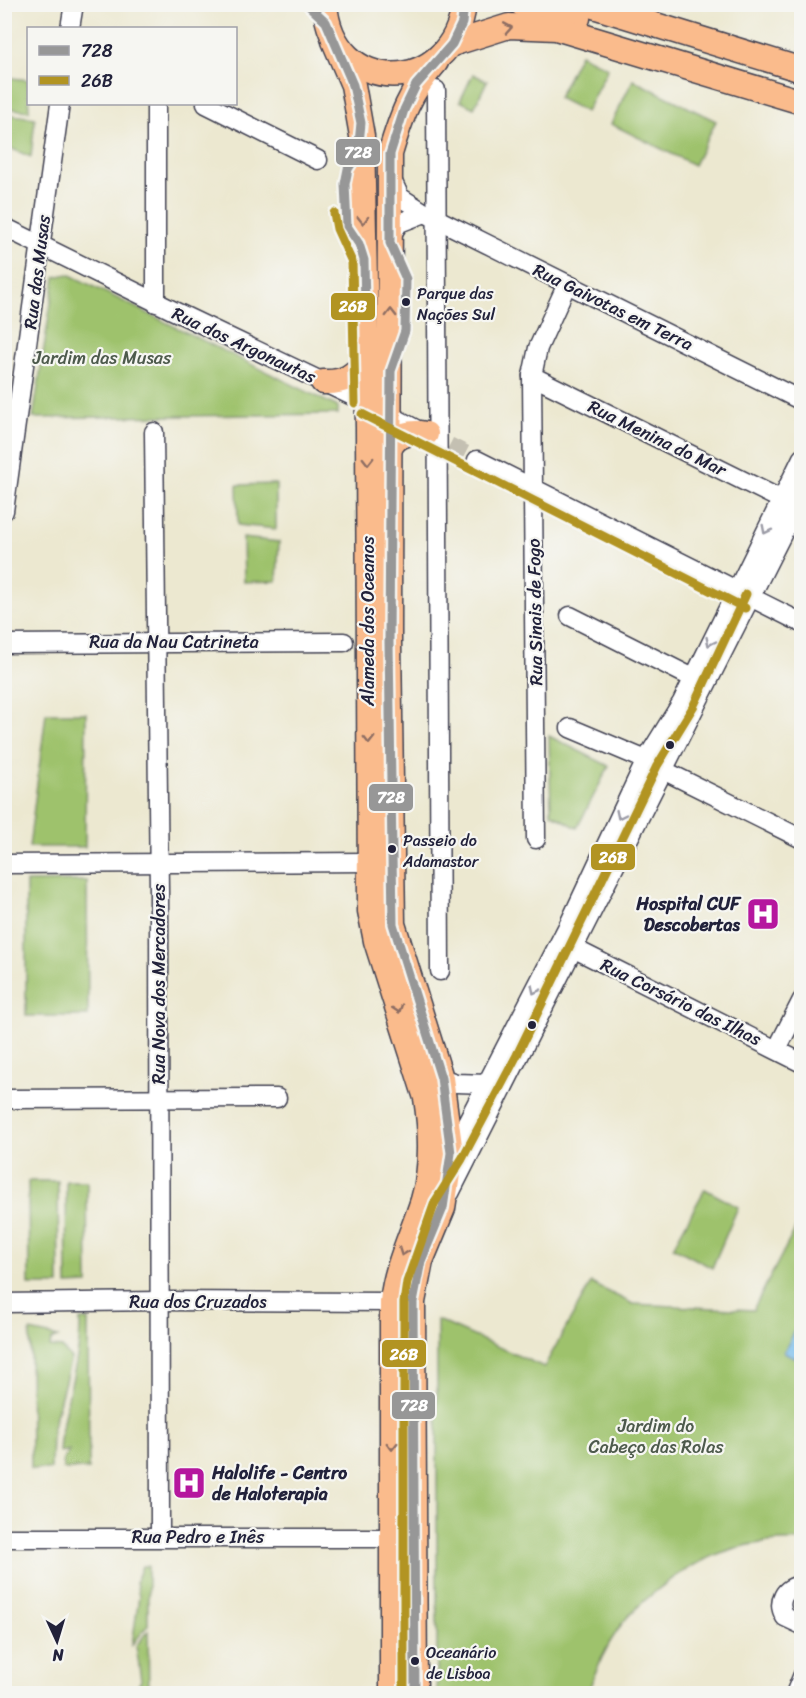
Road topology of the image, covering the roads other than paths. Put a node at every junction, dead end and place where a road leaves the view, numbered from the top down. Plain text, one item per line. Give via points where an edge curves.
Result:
1 (74, 4) edge
2 (306, 4) edge
3 (464, 4) edge
4 (522, 4) edge
5 (587, 4) edge
6 (644, 4) edge
7 (329, 22) edge
8 (70, 27) edge
9 (453, 44) junction
10 (801, 52) edge
11 (436, 62) junction
12 (801, 70) edge
13 (801, 86) edge
14 (436, 90) dead end
15 (801, 102) edge
16 (60, 105) edge
17 (156, 105) edge
18 (208, 105) edge
19 (318, 160) dead end
20 (390, 174) junction
21 (431, 216) junction
22 (4, 227) edge
23 (390, 237) junction
24 (40, 244) junction
25 (567, 284) junction
26 (156, 303) junction
27 (366, 358) junction
28 (532, 376) junction
29 (323, 382) junction
30 (801, 401) edge
31 (367, 403) junction
32 (390, 415) junction
33 (153, 432) dead end
34 (437, 440) junction
35 (390, 448) junction
36 (801, 458) edge
37 (477, 460) tunnel mouth
38 (533, 486) junction
39 (801, 495) edge
40 (782, 500) junction
41 (4, 511) edge
42 (743, 593) junction
43 (570, 616) dead end
44 (801, 623) edge
45 (154, 642) junction
46 (344, 642) dead end
47 (4, 644) edge
48 (693, 678) junction
49 (570, 728) dead end
50 (646, 760) junction
51 (663, 770) junction
52 (536, 839) dead end
53 (801, 839) edge
54 (369, 862) junction
55 (158, 863) junction
56 (4, 864) edge
57 (567, 945) junction
58 (440, 971) dead end
59 (801, 1000) edge
60 (777, 1049) junction
61 (801, 1063) edge
62 (441, 1078) junction
63 (488, 1084) junction
64 (159, 1098) junction
65 (277, 1098) dead end
66 (4, 1099) edge
67 (450, 1151) junction
68 (433, 1203) junction
69 (160, 1301) junction
70 (392, 1302) junction
71 (4, 1303) edge
72 (160, 1537) junction
73 (4, 1538) edge
74 (392, 1538) junction
75 (412, 1559) junction
76 (801, 1585) edge
77 (801, 1625) edge
78 (801, 1677) edge
79 (392, 1694) edge
80 (415, 1694) edge
81 (795, 1694) edge

1 - 8 street
2 - 7 main road
3 - 9 main road via 462,23
4 - 13 main road
5 - 12 main road
6 - 10 main road
7 - 11 main road via 349,59 366,69 388,75 409,74
7 -> 27 main road, Alameda dos Oceanos via 353,85 361,123
9 - 11 main road, Alameda dos Oceanos
9 -> 15 main road via 509,26 556,28
11 - 20 main road, Alameda dos Oceanos via 416,85 404,110 390,154
14 - 21 street
16 - 24 street, Rua das Musas
17 - 26 street
18 - 19 street
20 - 21 street, Rua Gaivotas em Terra via 396,193
20 - 23 main road, Alameda dos Oceanos
21 - 23 street via 399,223
21 - 25 street, Rua Gaivotas em Terra
21 - 34 street
22 - 24 street, Rua dos Argonautas
32 -> 23 main road, Alameda dos Oceanos
24 - 26 street, Rua dos Argonautas
24 - 41 street, Rua das Musas
25 - 28 street, Rua Sinais de Fogo via 538,348
25 - 30 street, Rua Gaivotas em Terra
26 - 29 street, Rua dos Argonautas
27 - 29 main road via 346,380
27 - 31 main road, Alameda dos Oceanos
28 - 38 street, Rua Sinais de Fogo
28 - 40 street, Rua Menina do Mar
29 - 31 street, Rua dos Argonautas
31 - 32 street, Rua dos Argonautas
31 -> 54 main road, Alameda dos Oceanos
32 - 34 street, Rua dos Argonautas
32 - 35 main road, Alameda dos Oceanos
33 - 45 street, Rua Nova dos Mercadores
34 - 35 main road via 413,432 394,440
34 - 58 street
35 - 62 main road, Alameda dos Oceanos via 393,924
36 - 40 street
37 - 38 street
38 - 42 street
38 - 52 street, Rua Sinais de Fogo
39 - 42 street
40 -> 42 street
42 - 44 street
42 -> 48 street
42 - 51 street
43 - 48 street
45 - 46 street, Rua da Nau Catrineta
45 - 47 street, Rua da Nau Catrineta
45 - 55 street, Rua Nova dos Mercadores
48 - 50 street
49 - 50 street
50 -> 57 street
51 - 53 street
51 - 57 street
54 - 55 street
54 -> 67 main road, Alameda dos Oceanos via 374,933 426,1098 430,1124
55 - 56 street
55 - 64 street, Rua Nova dos Mercadores
57 - 60 street, Rua Corsário das Ilhas
57 -> 63 street
57 - 67 street
59 - 60 street
60 - 61 street, Rua Corsário das Ilhas
62 - 63 street via 456,1083
62 - 67 main road, Alameda dos Oceanos
63 - 67 street
64 - 65 street
64 - 66 street
64 - 69 street, Rua Nova dos Mercadores
67 - 68 main road, Alameda dos Oceanos
68 -> 70 main road, Alameda dos Oceanos via 394,1279
68 - 75 main road, Alameda dos Oceanos via 413,1302
69 - 70 street, Rua dos Cruzados
69 - 71 street, Rua dos Cruzados
69 - 72 street, Rua Nova dos Mercadores
70 -> 74 main road, Alameda dos Oceanos
72 - 73 street, Rua Pedro e Inês
72 - 74 street, Rua Pedro e Inês
74 - 75 main road
74 - 79 main road, Alameda dos Oceanos
75 - 80 main road, Alameda dos Oceanos
76 - 77 street via 790,1588 781,1605 785,1617
78 - 81 street

